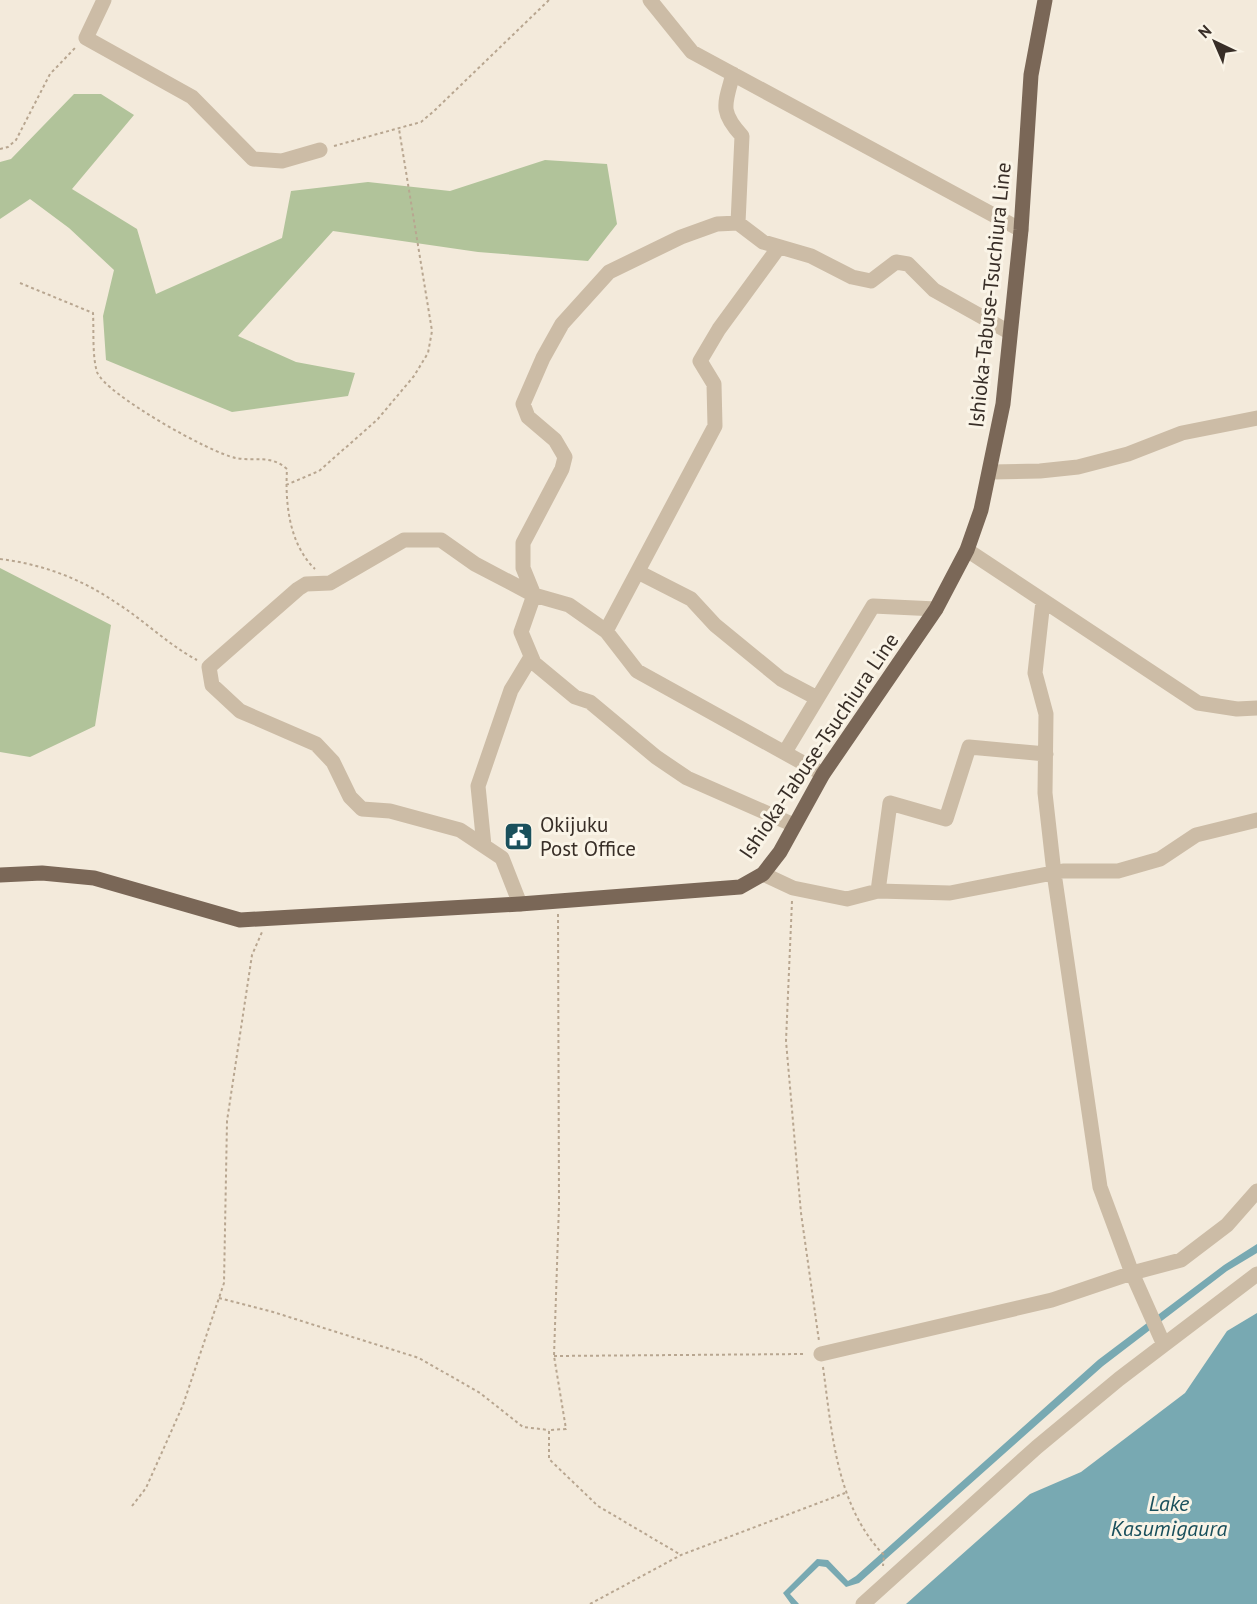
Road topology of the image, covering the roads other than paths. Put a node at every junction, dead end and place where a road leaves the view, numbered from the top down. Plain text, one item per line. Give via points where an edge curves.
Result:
1 (104, 0) edge
2 (650, 0) edge
3 (1045, 0) edge
4 (733, 74) junction
5 (320, 150) road end
6 (738, 223) junction
7 (1021, 230) junction
8 (779, 247) junction
9 (1009, 333) junction
10 (1256, 421) edge
11 (991, 472) junction
12 (967, 550) junction
13 (638, 572) junction
14 (534, 595) junction
15 (1043, 601) junction
16 (936, 609) junction
17 (606, 631) junction
18 (531, 657) junction
19 (817, 698) junction
20 (1257, 708) edge
21 (785, 752) junction
22 (1046, 754) junction
23 (823, 774) junction
24 (1257, 820) edge
25 (794, 825) junction
26 (484, 846) junction
27 (1054, 873) junction
28 (763, 874) junction
29 (0, 875) edge
30 (878, 891) junction
31 (520, 904) junction
32 (1257, 1191) edge
33 (1132, 1273) junction
34 (1257, 1275) edge
35 (1161, 1339) junction
36 (821, 1354) road end
37 (862, 1604) edge

1 - 5 street via 86,38 192,97 253,159 282,161
2 - 4 street via 692,52
3 - 7 main road, Ishioka-Tabuse-Tsuchiura Line via 1031,75
4 - 6 street via 724,110 727,120 742,136
4 - 7 street
6 - 8 street via 763,242
6 - 14 street via 717,224 681,237 609,272 562,324 543,358 523,404 528,417 555,440 565,457 523,543 523,568
7 - 9 main road, Ishioka-Tabuse-Tsuchiura Line
8 - 9 street via 871,281 896,261 908,264 934,290
8 - 13 street via 719,329 700,362 714,384 715,426
9 - 11 main road, Ishioka-Tabuse-Tsuchiura Line via 1003,404
10 - 11 street via 1182,433 1128,454 1078,466
11 - 12 main road, Ishioka-Tabuse-Tsuchiura Line
12 - 15 street
12 - 16 main road, Ishioka-Tabuse-Tsuchiura Line
13 - 17 street
13 - 19 street via 691,599 715,625 781,679
14 - 17 street via 569,605
14 - 18 street via 521,632
14 - 26 street via 475,564 441,540 404,540 330,583 306,584 298,589 209,667 212,685 240,711 316,744 333,762 350,797 362,809 390,811 460,830
15 - 20 street via 1198,703
15 - 22 street via 1035,673 1046,714
16 - 19 street via 873,606
16 - 23 main road, Ishioka-Tabuse-Tsuchiura Line
17 - 21 street via 638,671
18 - 25 street via 575,698 590,702 687,778
18 - 26 street via 511,690 478,786
19 - 21 street
21 - 23 street
22 - 27 street
22 - 30 street via 969,747 946,819 890,803
23 - 25 main road, Ishioka-Tabuse-Tsuchiura Line
24 - 27 street via 1196,835 1160,859 1118,871
25 - 28 main road, Ishioka-Tabuse-Tsuchiura Line
26 - 31 street via 502,858
27 - 30 street via 950,893
27 - 33 street via 1100,1187
28 - 30 street via 793,888 847,899
28 - 31 main road, Ishioka-Tabuse-Tsuchiura Line via 740,887
29 - 31 main road, Ishioka-Tabuse-Tsuchiura Line via 42,873 94,878 240,920
32 - 33 street via 1227,1225 1181,1260
33 - 35 street
33 - 36 street via 1052,1299
34 - 35 street
35 - 37 street

